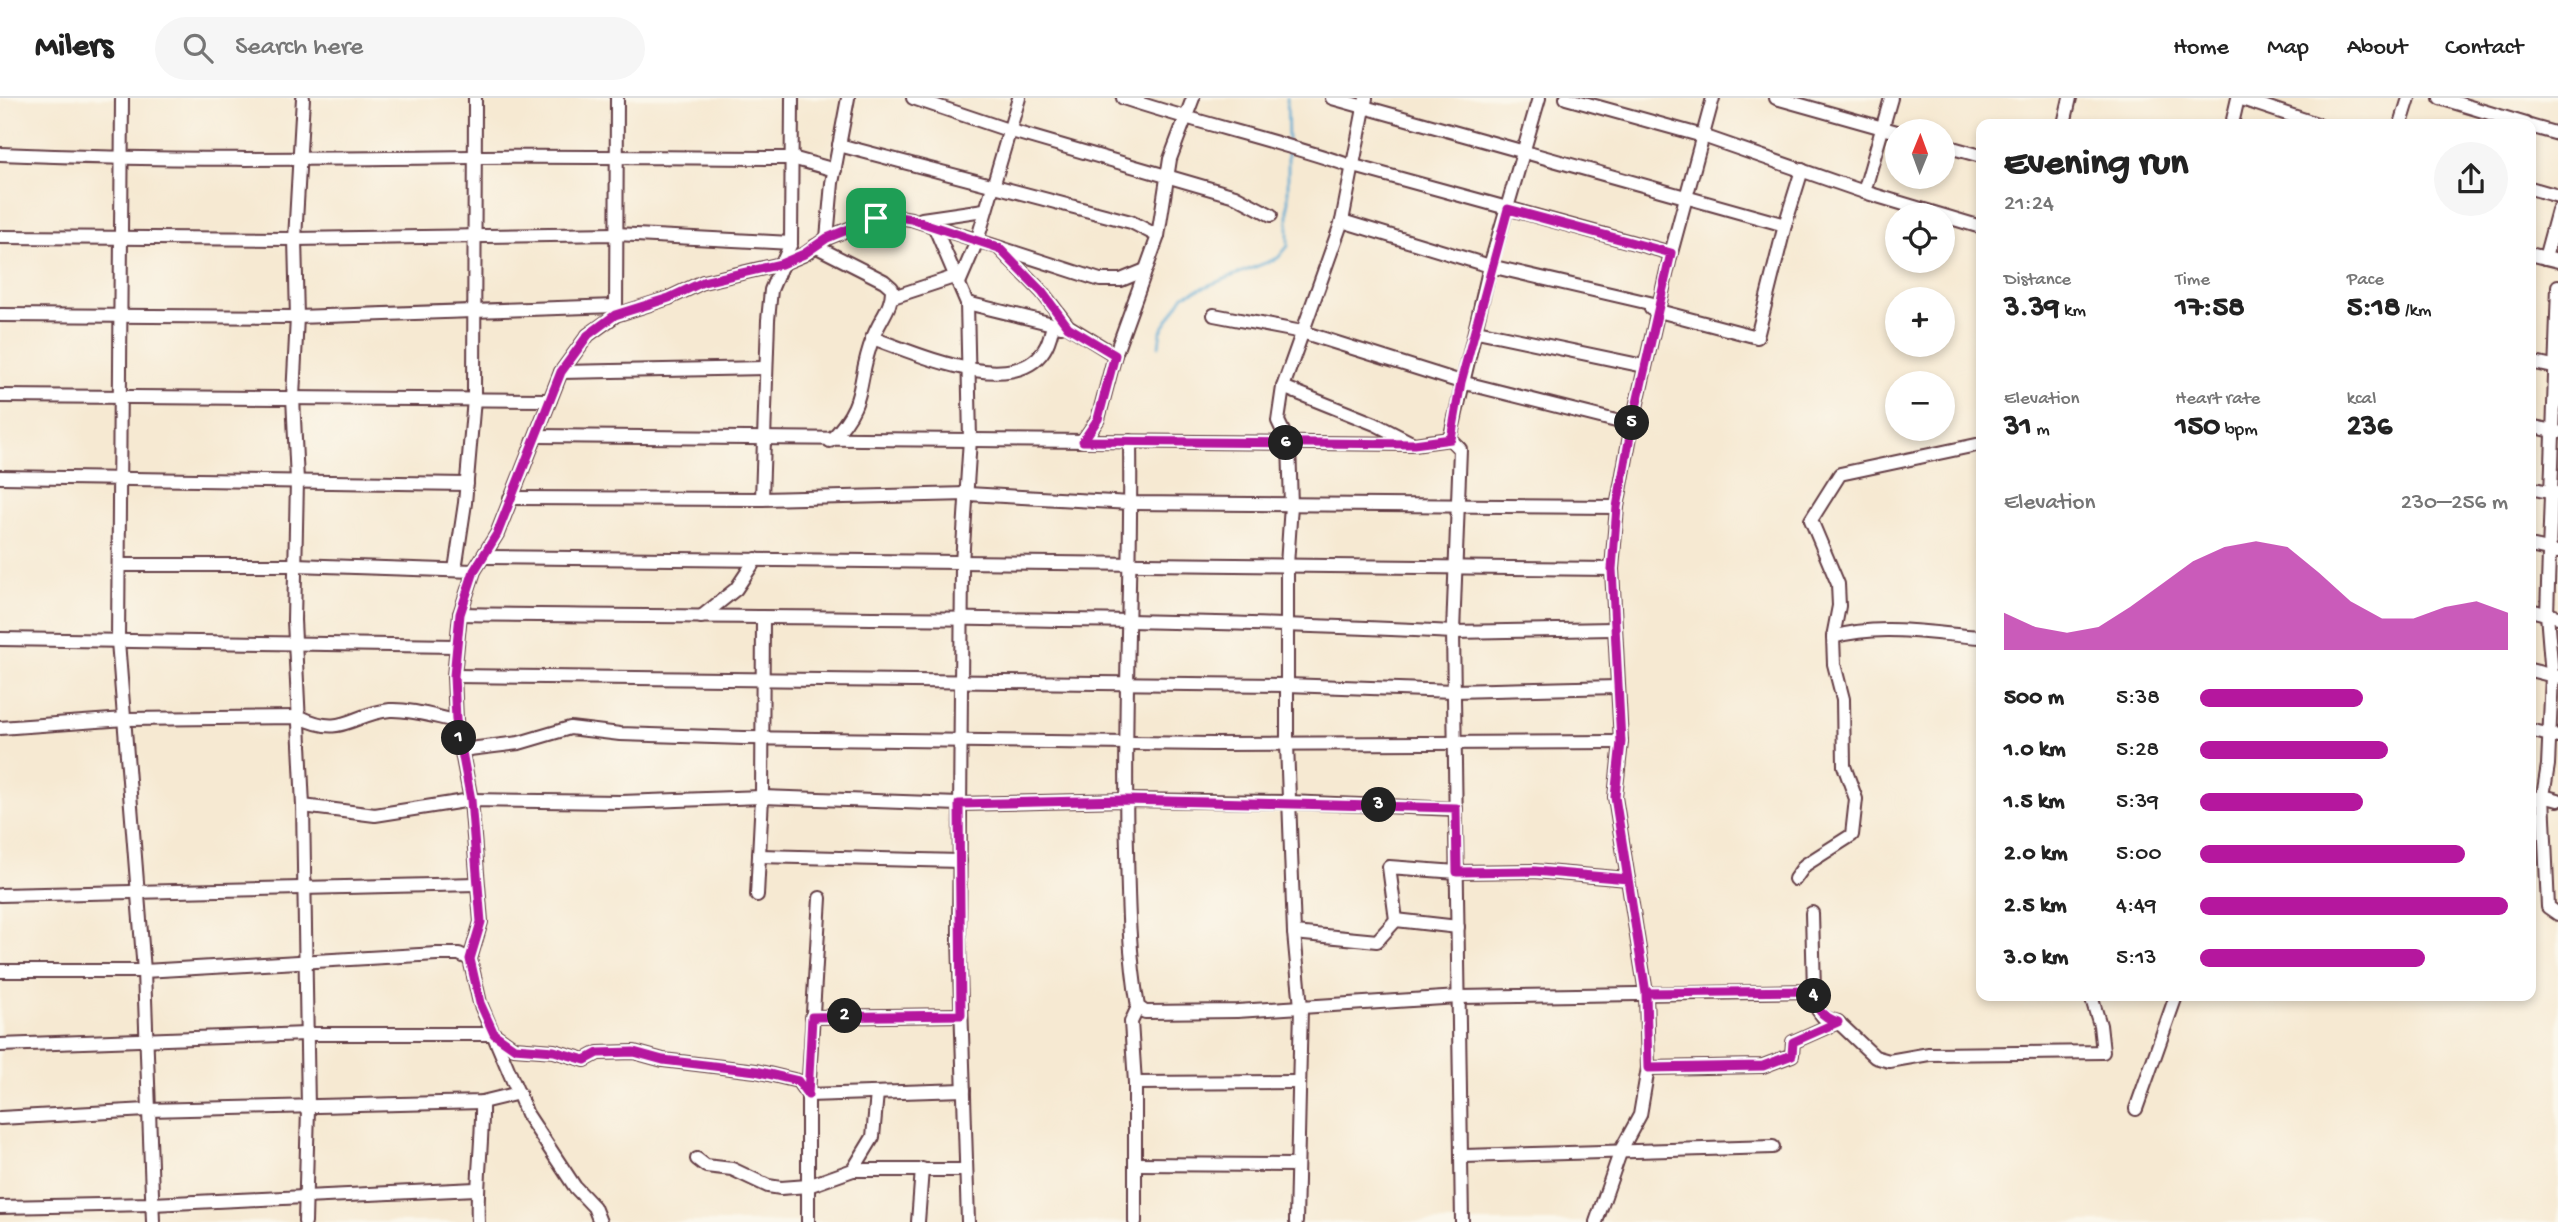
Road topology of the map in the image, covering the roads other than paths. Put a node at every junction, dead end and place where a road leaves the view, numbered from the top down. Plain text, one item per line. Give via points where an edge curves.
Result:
1 (122, 98) edge
2 (303, 98) edge
3 (475, 98) edge
4 (617, 98) edge
5 (792, 98) edge
6 (848, 98) edge
7 (913, 98) edge
8 (1019, 98) edge
9 (1123, 98) edge
10 (1193, 98) edge
11 (1332, 98) edge
12 (1539, 98) edge
13 (1566, 98) edge
14 (1713, 98) edge
15 (1776, 98) edge
16 (1891, 98) edge
17 (2070, 98) edge
18 (2238, 98) edge
19 (2409, 98) edge
20 (2440, 98) edge
21 (1365, 103) edge
22 (1184, 118) junction
23 (2065, 119) edge
24 (2233, 119) edge
25 (2302, 119) edge
26 (2403, 119) edge
27 (2508, 119) edge
28 (2536, 127) edge
29 (1882, 128) junction
30 (1885, 129) edge
31 (1008, 130) junction
32 (2558, 134) edge
33 (1703, 136) junction
34 (839, 145) junction
35 (1955, 149) edge
36 (1525, 152) junction
37 (0, 154) edge
38 (1976, 155) edge
39 (475, 157) junction
40 (792, 158) junction
41 (120, 159) junction
42 (301, 161) junction
43 (1352, 166) junction
44 (835, 170) junction
45 (1802, 170) junction
46 (1166, 176) junction
47 (993, 187) junction
48 (2536, 190) edge
49 (1864, 192) junction
50 (2558, 196) edge
51 (1686, 197) junction
52 (1508, 209) junction
53 (2558, 210) edge
54 (984, 211) junction
55 (1271, 215) dead end
56 (911, 219) junction
57 (1342, 221) junction
58 (1785, 225) junction
59 (1976, 226) edge
60 (935, 228) junction
61 (616, 234) junction
62 (1158, 236) junction
63 (0, 237) edge
64 (475, 237) junction
65 (120, 238) junction
66 (827, 238) junction
67 (295, 239) junction
68 (977, 241) junction
69 (791, 243) junction
70 (815, 246) junction
71 (999, 248) junction
72 (1671, 253) junction
73 (2552, 260) edge
74 (781, 264) junction
75 (1490, 266) junction
76 (1143, 271) junction
77 (958, 280) junction
78 (2558, 286) edge
79 (893, 298) junction
80 (967, 303) junction
81 (1653, 307) junction
82 (616, 310) junction
83 (474, 311) junction
84 (0, 315) edge
85 (1214, 315) dead end
86 (121, 316) junction
87 (296, 317) junction
88 (1054, 325) junction
89 (1068, 327) junction
90 (1477, 331) junction
91 (1302, 332) junction
92 (872, 338) junction
93 (1115, 355) junction
94 (2536, 363) edge
95 (1644, 366) junction
96 (766, 368) junction
97 (2556, 368) edge
98 (968, 370) junction
99 (561, 372) junction
100 (1461, 382) junction
101 (1283, 387) junction
102 (120, 396) junction
103 (0, 397) edge
104 (293, 397) junction
105 (474, 399) junction
106 (550, 400) junction
107 (1632, 425) junction
108 (2536, 427) edge
109 (2556, 431) edge
110 (537, 436) junction
111 (970, 439) junction
112 (1451, 439) junction
113 (764, 440) junction
114 (830, 441) junction
115 (1083, 441) junction
116 (1130, 441) junction
117 (1289, 443) junction
118 (1414, 444) junction
119 (1976, 444) edge
120 (0, 477) edge
121 (119, 479) junction
122 (297, 481) junction
123 (467, 484) junction
124 (2536, 489) edge
125 (968, 494) junction
126 (2555, 494) edge
127 (510, 498) junction
128 (762, 499) junction
129 (1131, 503) junction
130 (1291, 505) junction
131 (1617, 507) junction
132 (1456, 508) junction
133 (2536, 546) edge
134 (2554, 551) edge
135 (485, 557) junction
136 (756, 559) junction
137 (1128, 562) junction
138 (962, 563) junction
139 (119, 565) junction
140 (295, 565) junction
141 (1287, 565) junction
142 (1455, 566) junction
143 (1612, 569) junction
144 (455, 570) junction
145 (474, 571) junction
146 (460, 614) junction
147 (2552, 615) edge
148 (763, 617) junction
149 (701, 618) junction
150 (964, 618) junction
151 (1128, 622) junction
152 (1288, 624) junction
153 (1614, 629) junction
154 (1453, 632) junction
155 (1976, 636) edge
156 (1833, 637) junction
157 (0, 639) edge
158 (118, 640) junction
159 (296, 645) junction
160 (455, 646) junction
161 (2536, 672) edge
162 (454, 676) junction
163 (2555, 677) edge
164 (764, 679) junction
165 (962, 683) junction
166 (1127, 684) junction
167 (1287, 685) junction
168 (1617, 687) junction
169 (1454, 691) junction
170 (300, 717) junction
171 (125, 719) junction
172 (456, 720) junction
173 (0, 728) edge
174 (2536, 732) edge
175 (2553, 736) edge
176 (959, 740) junction
177 (1621, 742) junction
178 (1124, 743) junction
179 (1456, 743) junction
180 (1287, 744) junction
181 (461, 750) junction
182 (762, 797) junction
183 (2537, 798) edge
184 (471, 800) junction
185 (1125, 800) junction
186 (2558, 800) edge
187 (1288, 802) junction
188 (959, 804) junction
189 (303, 806) junction
190 (1456, 808) junction
191 (759, 856) junction
192 (2552, 857) edge
193 (960, 861) junction
194 (1457, 872) junction
195 (1628, 879) junction
196 (1795, 879) dead end
197 (477, 884) junction
198 (304, 886) junction
199 (138, 891) junction
200 (0, 895) edge
201 (757, 895) dead end
202 (820, 898) dead end
203 (1812, 913) dead end
204 (2558, 914) edge
205 (1396, 920) junction
206 (1458, 927) junction
207 (1294, 933) junction
208 (470, 959) junction
209 (303, 961) junction
210 (0, 971) edge
211 (144, 971) junction
212 (1814, 991) junction
213 (1646, 993) junction
214 (1459, 997) junction
215 (2093, 1001) edge
216 (2174, 1001) edge
217 (1138, 1007) junction
218 (1301, 1007) junction
219 (961, 1015) junction
220 (812, 1017) junction
221 (1838, 1022) junction
222 (306, 1034) junction
223 (494, 1034) junction
224 (147, 1040) junction
225 (0, 1045) edge
226 (1648, 1068) junction
227 (1297, 1082) junction
228 (1135, 1083) junction
229 (964, 1090) junction
230 (519, 1093) junction
231 (877, 1093) junction
232 (808, 1095) junction
233 (482, 1102) junction
234 (308, 1108) junction
235 (147, 1110) junction
236 (2136, 1110) dead end
237 (0, 1118) edge
238 (1773, 1147) dead end
239 (1621, 1150) junction
240 (1464, 1156) junction
241 (697, 1159) dead end
242 (1135, 1164) junction
243 (1295, 1165) junction
244 (922, 1169) junction
245 (853, 1170) junction
246 (966, 1170) junction
247 (807, 1186) junction
248 (476, 1189) junction
249 (305, 1195) junction
250 (152, 1204) junction
251 (0, 1207) edge
252 (153, 1222) edge
253 (305, 1222) edge
254 (478, 1222) edge
255 (600, 1222) edge
256 (808, 1222) edge
257 (918, 1222) edge
258 (968, 1222) edge
259 (1135, 1222) edge
260 (1296, 1222) edge
261 (1462, 1222) edge
262 (1596, 1222) edge

1 - 41 street
2 - 42 street
3 - 39 street
4 - 61 street
5 - 40 street
6 - 34 street
7 - 31 street
8 - 31 street
9 - 22 street
10 - 22 street
11 - 21 street
12 - 36 street
13 - 33 street
14 - 33 street
15 - 29 street
16 - 29 street
17 - 23 street
18 - 24 street
18 - 25 street
19 - 26 street
20 - 27 street
21 - 36 street
21 - 43 street
22 - 43 street via 1277,140
22 - 46 street
28 - 32 street
29 - 30 street
29 - 49 street
31 - 46 street
31 - 47 street
33 - 45 street
33 - 51 street
34 - 44 street
34 - 47 street
35 - 38 street
36 - 51 street
36 - 52 street
37 - 41 street
39 - 40 street
39 - 42 street
39 - 64 street
40 - 44 street
40 - 69 street
41 - 42 street
41 - 65 street
42 - 67 street
43 - 52 street
43 - 57 street
44 - 66 street
45 - 49 street
45 - 58 street
46 - 55 street via 1235,195
46 - 62 street
47 - 54 street
47 - 62 street via 1131,222
48 - 50 street
49 - 59 street
51 - 58 street
51 - 72 street
52 - 72 street
52 - 75 street
53 - 73 street
54 - 56 street
54 - 68 street
56 - 60 street
56 - 66 street via 876,218
57 - 75 street
57 - 91 street
58 - 81 street via 1757,337
60 - 68 street
60 - 77 street
61 - 64 street
61 - 69 street
61 - 82 street
62 - 76 street
63 - 65 street
64 - 67 street
64 - 83 street
65 - 67 street
65 - 86 street
66 - 70 street
67 - 87 street
68 - 71 street
68 - 77 street
69 - 74 street
70 - 74 street
70 - 79 street via 884,281 892,288
71 - 76 street via 1100,280 1121,280
71 - 89 street
72 - 81 street
74 - 82 street via 703,282 669,298
74 - 96 street via 771,290
75 - 81 street
75 - 90 street
76 - 93 street
77 - 79 street
77 - 80 street
78 - 97 street
79 - 92 street
80 - 88 street
80 - 98 street
81 - 95 street
82 - 83 street
82 - 99 street via 588,335
83 - 87 street
83 - 105 street
84 - 86 street
85 - 91 street
86 - 87 street
86 - 102 street
87 - 104 street
88 - 89 street
88 - 98 street via 1045,350 1033,362 1016,370
89 - 93 street
90 - 95 street
90 - 100 street
91 - 100 street
91 - 101 street
92 - 98 street
92 - 114 street via 852,415
93 - 115 street via 1098,419
94 - 97 street
95 - 107 street
96 - 99 street
96 - 113 street
97 - 109 street
98 - 111 street
99 - 106 street
100 - 107 street
100 - 112 street
101 - 117 street via 1278,421
101 - 118 street
102 - 103 street
102 - 104 street
102 - 121 street
104 - 105 street
104 - 122 street
105 - 106 street
105 - 123 street
106 - 110 street
107 - 131 street
108 - 109 street
109 - 126 street
110 - 113 street
110 - 127 street
111 - 114 street
111 - 115 street
111 - 125 street
112 - 118 street
112 - 132 street via 1460,449
113 - 114 street
113 - 128 street
115 - 116 street
116 - 117 street
116 - 129 street
117 - 118 street
117 - 130 street
119 - 156 street via 1840,474 1811,520 1838,584
120 - 121 street
121 - 122 street
121 - 139 street
122 - 123 street
122 - 140 street
123 - 144 street
124 - 126 street
125 - 128 street
125 - 129 street
125 - 138 street
126 - 134 street
127 - 128 street
127 - 135 street
129 - 130 street
129 - 137 street
130 - 132 street
130 - 141 street
131 - 132 street
131 - 143 street
132 - 142 street
133 - 134 street
134 - 147 street
135 - 136 street
135 - 145 street
136 - 138 street
136 - 149 street via 736,589
137 - 138 street
137 - 141 street
137 - 151 street
138 - 150 street
139 - 140 street
139 - 158 street
140 - 144 street
140 - 159 street
141 - 142 street
141 - 152 street
142 - 143 street
142 - 154 street
143 - 153 street
144 - 145 street
145 - 146 street
146 - 149 street
146 - 160 street
147 - 163 street
148 - 149 street
148 - 150 street
148 - 164 street
150 - 151 street
150 - 165 street
151 - 152 street
151 - 166 street
152 - 154 street
152 - 167 street
153 - 154 street
153 - 168 street
154 - 169 street
155 - 156 street via 1856,631
156 - 196 street via 1843,699 1844,766 1856,800 1852,835 1805,865
157 - 158 street
158 - 159 street
158 - 171 street
159 - 160 street
159 - 170 street
160 - 162 street
161 - 163 street
162 - 164 street
162 - 172 street
163 - 175 street
164 - 165 street
164 - 182 street
165 - 166 street
165 - 176 street
166 - 167 street
166 - 178 street
167 - 169 street
167 - 180 street
168 - 169 street
168 - 177 street
169 - 179 street
170 - 171 street
170 - 172 street via 325,727 387,710
170 - 189 street
171 - 173 street
171 - 199 street
172 - 181 street
174 - 175 street
175 - 183 street
176 - 178 street
176 - 181 street via 744,738 569,728 519,743
176 - 188 street
177 - 179 street
177 - 195 street via 1615,797
178 - 180 street
178 - 185 street
179 - 180 street
179 - 190 street
180 - 187 street
181 - 184 street
182 - 184 street via 621,802
182 - 188 street
182 - 191 street
183 - 186 street
183 - 192 street
184 - 189 street via 374,815
184 - 197 street
185 - 187 street
185 - 188 street
185 - 217 street via 1128,906
187 - 190 street
187 - 207 street
188 - 193 street
189 - 198 street
190 - 194 street
191 - 193 street
191 - 201 street
192 - 204 street via 2547,907
193 - 219 street
194 - 195 street via 1534,871
194 - 205 street via 1389,867
194 - 206 street
195 - 213 street
197 - 198 street
197 - 208 street via 481,922
198 - 199 street
198 - 209 street
199 - 200 street
199 - 211 street
202 - 220 street
203 - 212 street
205 - 206 street
205 - 207 street via 1377,941
206 - 214 street
207 - 218 street
208 - 209 street via 459,954
208 - 223 street via 480,1003
209 - 211 street
209 - 222 street
210 - 211 street
211 - 224 street
212 - 213 street
212 - 221 street via 1824,1018
213 - 214 street
213 - 226 street
214 - 218 street
214 - 240 street
215 - 221 street via 2103,1052 1929,1054 1889,1061 1875,1057
216 - 236 street
217 - 218 street via 1145,1012
217 - 228 street via 1131,1022
218 - 227 street
219 - 220 street
219 - 229 street
220 - 232 street
221 - 226 street via 1793,1042 1792,1055 1763,1066
222 - 223 street
222 - 224 street
222 - 234 street
223 - 230 street
223 - 232 street via 514,1048 554,1051 585,1060 598,1053 634,1052 768,1073 798,1081
224 - 225 street
224 - 235 street
226 - 239 street via 1640,1115
227 - 228 street
227 - 243 street
228 - 242 street
229 - 231 street
229 - 246 street
230 - 233 street
230 - 255 street via 527,1114
231 - 232 street
231 - 245 street via 873,1137
232 - 247 street
233 - 234 street
233 - 248 street via 483,1149
234 - 235 street
234 - 249 street
235 - 237 street
235 - 250 street
238 - 239 street
239 - 240 street
239 - 262 street
240 - 261 street
241 - 247 street via 768,1186
242 - 243 street
242 - 259 street
243 - 260 street
244 - 245 street
244 - 246 street
244 - 257 street
245 - 247 street
246 - 258 street
247 - 256 street
248 - 249 street
248 - 254 street
249 - 250 street
249 - 253 street
250 - 251 street
250 - 252 street

